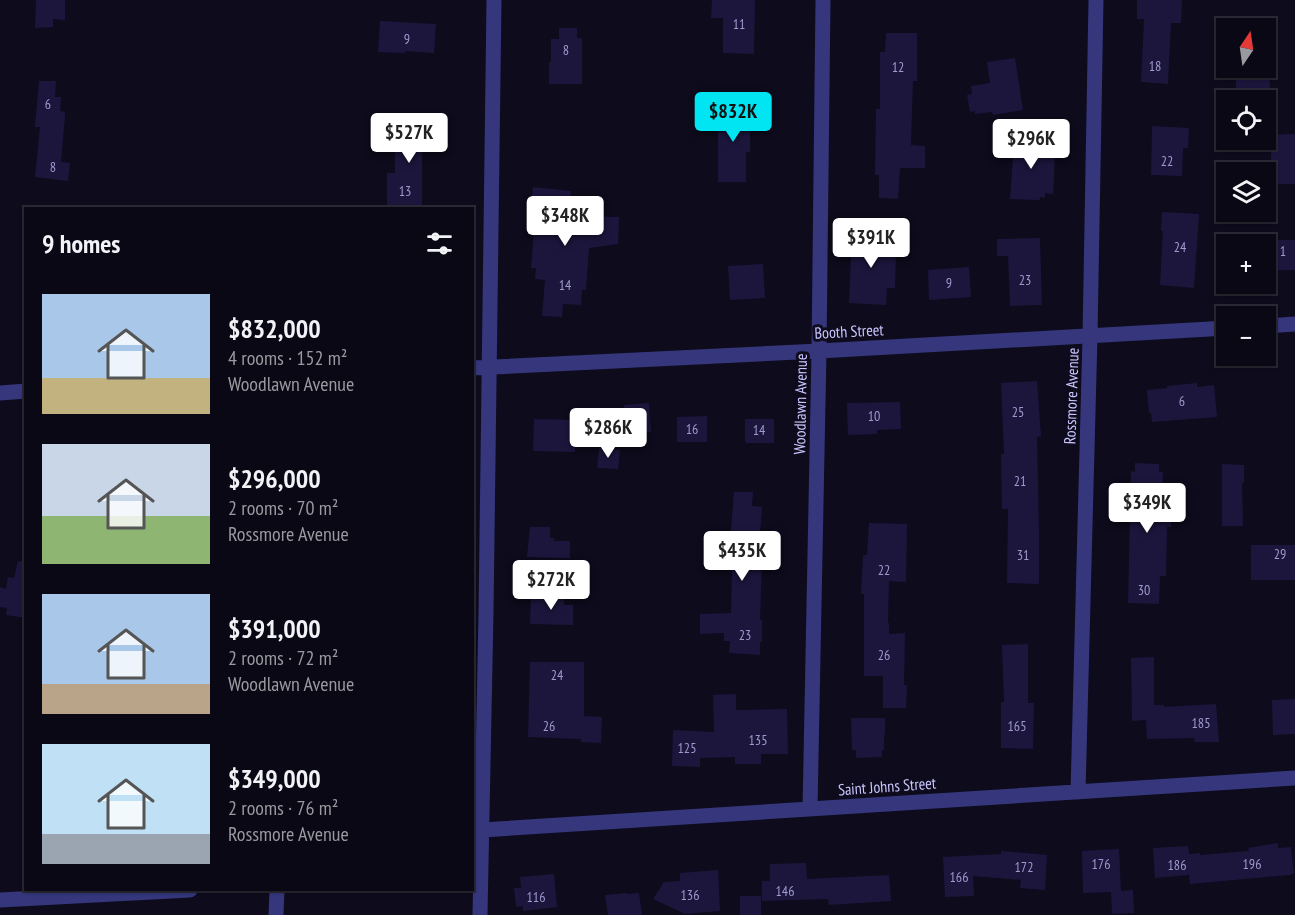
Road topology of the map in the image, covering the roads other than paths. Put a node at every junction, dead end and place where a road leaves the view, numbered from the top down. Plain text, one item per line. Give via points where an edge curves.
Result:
1 (494, 0) edge
2 (823, 0) edge
3 (1096, 0) edge
4 (1295, 324) edge
5 (1276, 325) edge
6 (1216, 329) edge
7 (1090, 336) junction
8 (819, 351) junction
9 (489, 367) junction
10 (474, 368) edge
11 (24, 391) edge
12 (0, 393) edge
13 (479, 613) edge
14 (1295, 778) edge
15 (1078, 792) junction
16 (810, 809) junction
17 (482, 830) junction
18 (477, 873) edge
19 (171, 891) edge
20 (277, 891) edge
21 (0, 900) edge
22 (276, 915) edge
23 (480, 915) edge

1 - 9 street
2 - 8 street, Woodlawn Avenue
3 - 7 street, Rossmore Avenue
4 - 5 street
6 - 7 street, Booth Street
7 - 8 street, Booth Street
7 - 15 street, Rossmore Avenue
8 - 9 street, Booth Street
8 - 16 street, Woodlawn Avenue
9 - 10 street, Booth Street
9 - 13 street
11 - 12 street
13 - 17 street
14 - 15 street, Saint Johns Street
15 - 16 street, Saint Johns Street
16 - 17 street, Saint Johns Street
17 - 18 street
18 - 23 street
19 - 21 street
20 - 22 street

